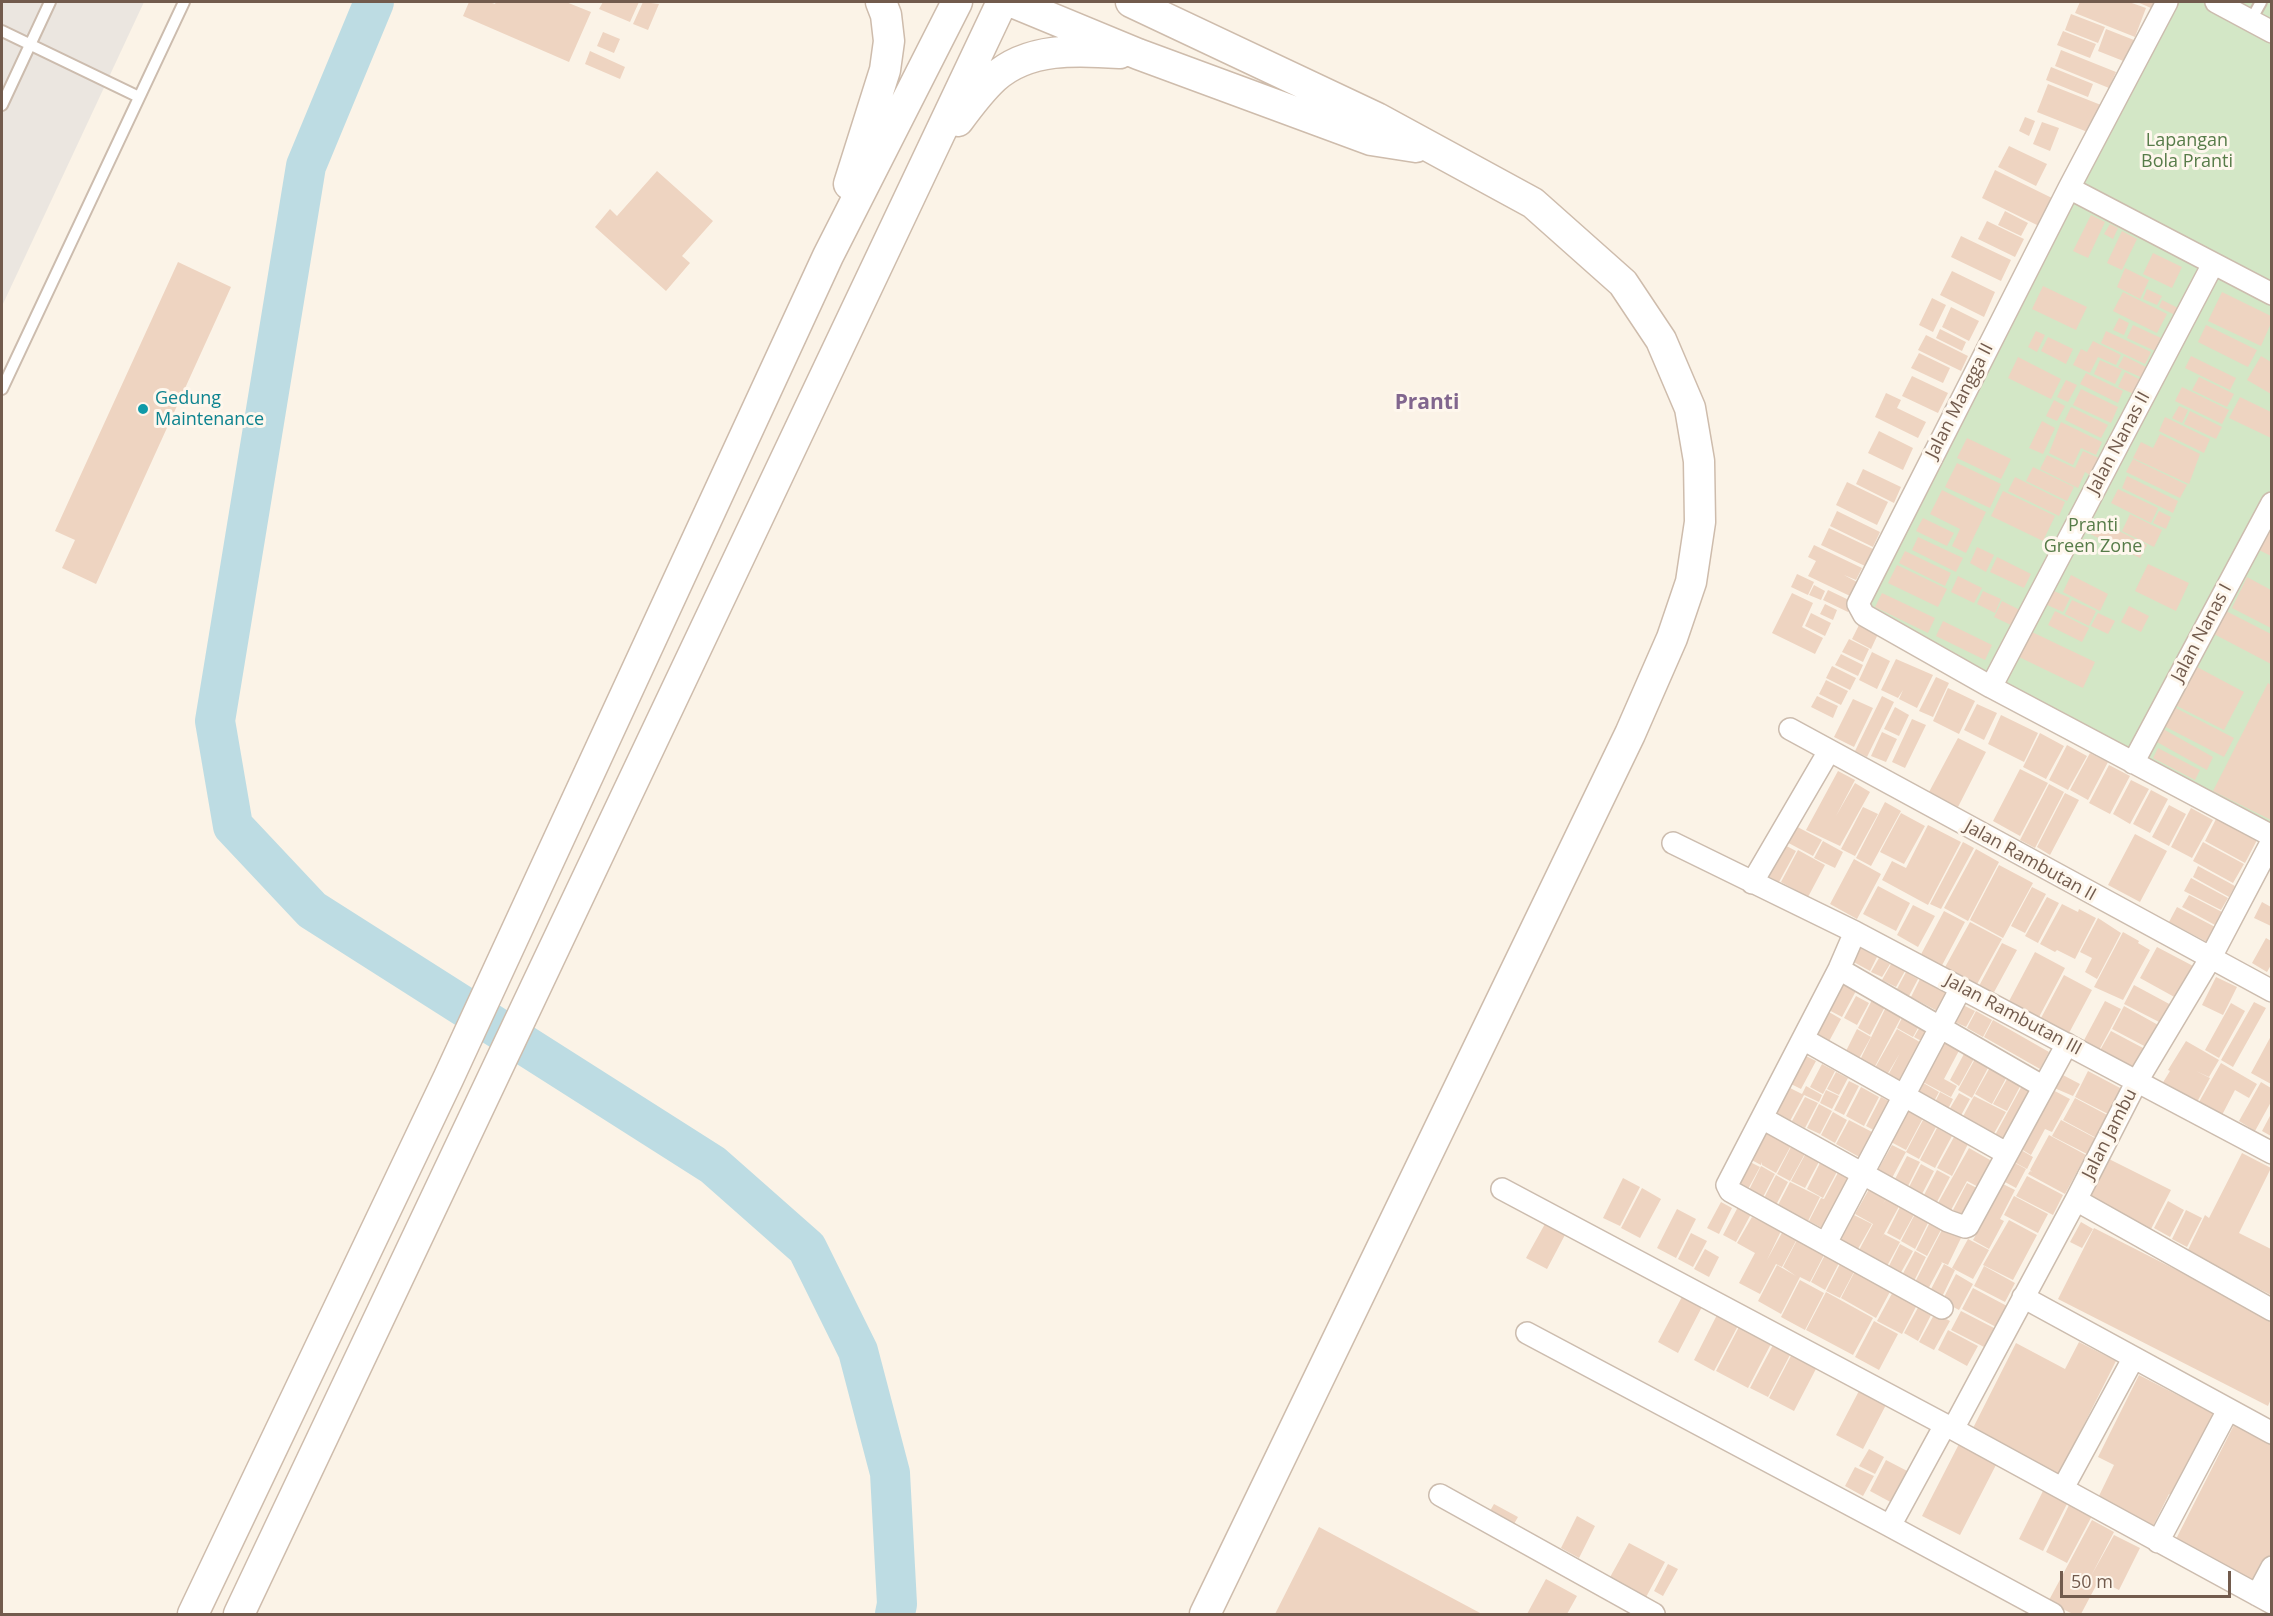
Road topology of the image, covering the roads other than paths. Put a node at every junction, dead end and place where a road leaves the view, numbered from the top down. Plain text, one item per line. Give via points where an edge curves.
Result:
1 (50, 2) edge
2 (184, 2) edge
3 (881, 2) edge
4 (957, 2) edge
5 (1002, 2) edge
6 (1012, 2) edge
7 (1131, 2) edge
8 (2167, 2) edge
9 (2216, 2) edge
10 (2261, 2) edge
11 (2251, 20) junction
12 (2, 31) edge
13 (2271, 32) edge
14 (30, 45) junction
15 (1138, 54) junction
16 (6, 84) edge
17 (139, 97) junction
18 (2, 105) edge
19 (1436, 150) junction
20 (921, 174) junction
21 (2069, 188) junction
22 (828, 256) junction
23 (2213, 264) junction
24 (2271, 294) edge
25 (2, 388) edge
26 (2271, 503) edge
27 (1990, 687) junction
28 (1790, 729) dead end
29 (1829, 751) junction
30 (2133, 763) junction
31 (2271, 836) edge
32 (2271, 841) edge
33 (1673, 843) dead end
34 (1752, 883) junction
35 (1855, 932) junction
36 (2210, 959) junction
37 (1839, 969) junction
38 (1961, 988) junction
39 (2271, 991) edge
40 (1940, 1028) junction
41 (1803, 1039) junction
42 (2067, 1044) junction
43 (2137, 1081) junction
44 (2042, 1086) junction
45 (1904, 1097) junction
46 (1762, 1118) junction
47 (2006, 1153) junction
48 (2271, 1153) edge
49 (1862, 1174) junction
50 (1502, 1189) dead end
51 (2076, 1200) junction
52 (1826, 1243) junction
53 (2023, 1297) junction
54 (1942, 1308) dead end
55 (2271, 1310) edge
56 (1527, 1333) dead end
57 (2133, 1359) junction
58 (2228, 1410) junction
59 (1949, 1427) junction
60 (2271, 1433) edge
61 (2063, 1488) junction
62 (1440, 1495) dead end
63 (1890, 1526) junction
64 (2157, 1542) junction
65 (2271, 1567) edge
66 (2264, 1599) edge
67 (193, 1614) edge
68 (239, 1614) edge
69 (1205, 1614) edge
70 (1654, 1614) edge
71 (2053, 1614) edge

1 - 14 lane
2 - 17 lane
3 - 22 street via 889,41 885,70
4 - 22 street
5 - 20 street
6 - 15 street
7 - 19 street via 1377,118
8 - 21 street, Jalan Mangga II
9 - 11 street
10 - 11 lane
11 - 13 street
12 - 14 lane
14 - 16 lane
14 - 17 lane
15 - 19 street via 1371,140
15 - 20 street via 1047,53 1020,61 996,76 976,97
16 - 18 lane
17 - 25 lane
19 - 69 street via 1533,203 1623,283 1661,340 1690,408 1699,461 1700,522 1691,582 1672,638 1630,734
20 - 68 street
21 - 23 street
21 - 27 street, Jalan Mangga II via 1858,604 1864,615
22 - 67 street via 448,1079
23 - 24 street
23 - 27 street, Jalan Nanas II
26 - 30 street, Jalan Nanas I
27 - 30 street
28 - 29 street, Jalan Rambutan II
29 - 34 street
29 - 36 street, Jalan Rambutan II
30 - 31 street
32 - 36 street, Jalan Jambu
33 - 34 street, Jalan Rambutan III
34 - 35 street, Jalan Rambutan III
35 - 37 street
35 - 38 street, Jalan Rambutan III
36 - 39 street, Jalan Rambutan II
36 - 43 street, Jalan Jambu
37 - 40 street
37 - 41 street
38 - 40 street
38 - 42 street, Jalan Rambutan III
40 - 44 street
40 - 45 street
41 - 45 street
41 - 46 street
42 - 43 street, Jalan Rambutan III
42 - 44 street
43 - 48 street, Jalan Rambutan III
43 - 51 street, Jalan Jambu
44 - 47 street
45 - 47 street
45 - 49 street
46 - 49 street
46 - 52 street via 1728,1182 1728,1189
47 - 49 street via 1965,1227
49 - 52 street
50 - 59 street
51 - 53 street, Jalan Jambu
51 - 55 street
52 - 54 street
53 - 57 street
53 - 59 street, Jalan Jambu
56 - 63 street
57 - 58 street
57 - 61 street
58 - 60 street
58 - 64 street
59 - 61 street
59 - 63 street, Jalan Jambu
61 - 64 street
62 - 70 street
63 - 71 street
64 - 66 street
65 - 66 street

